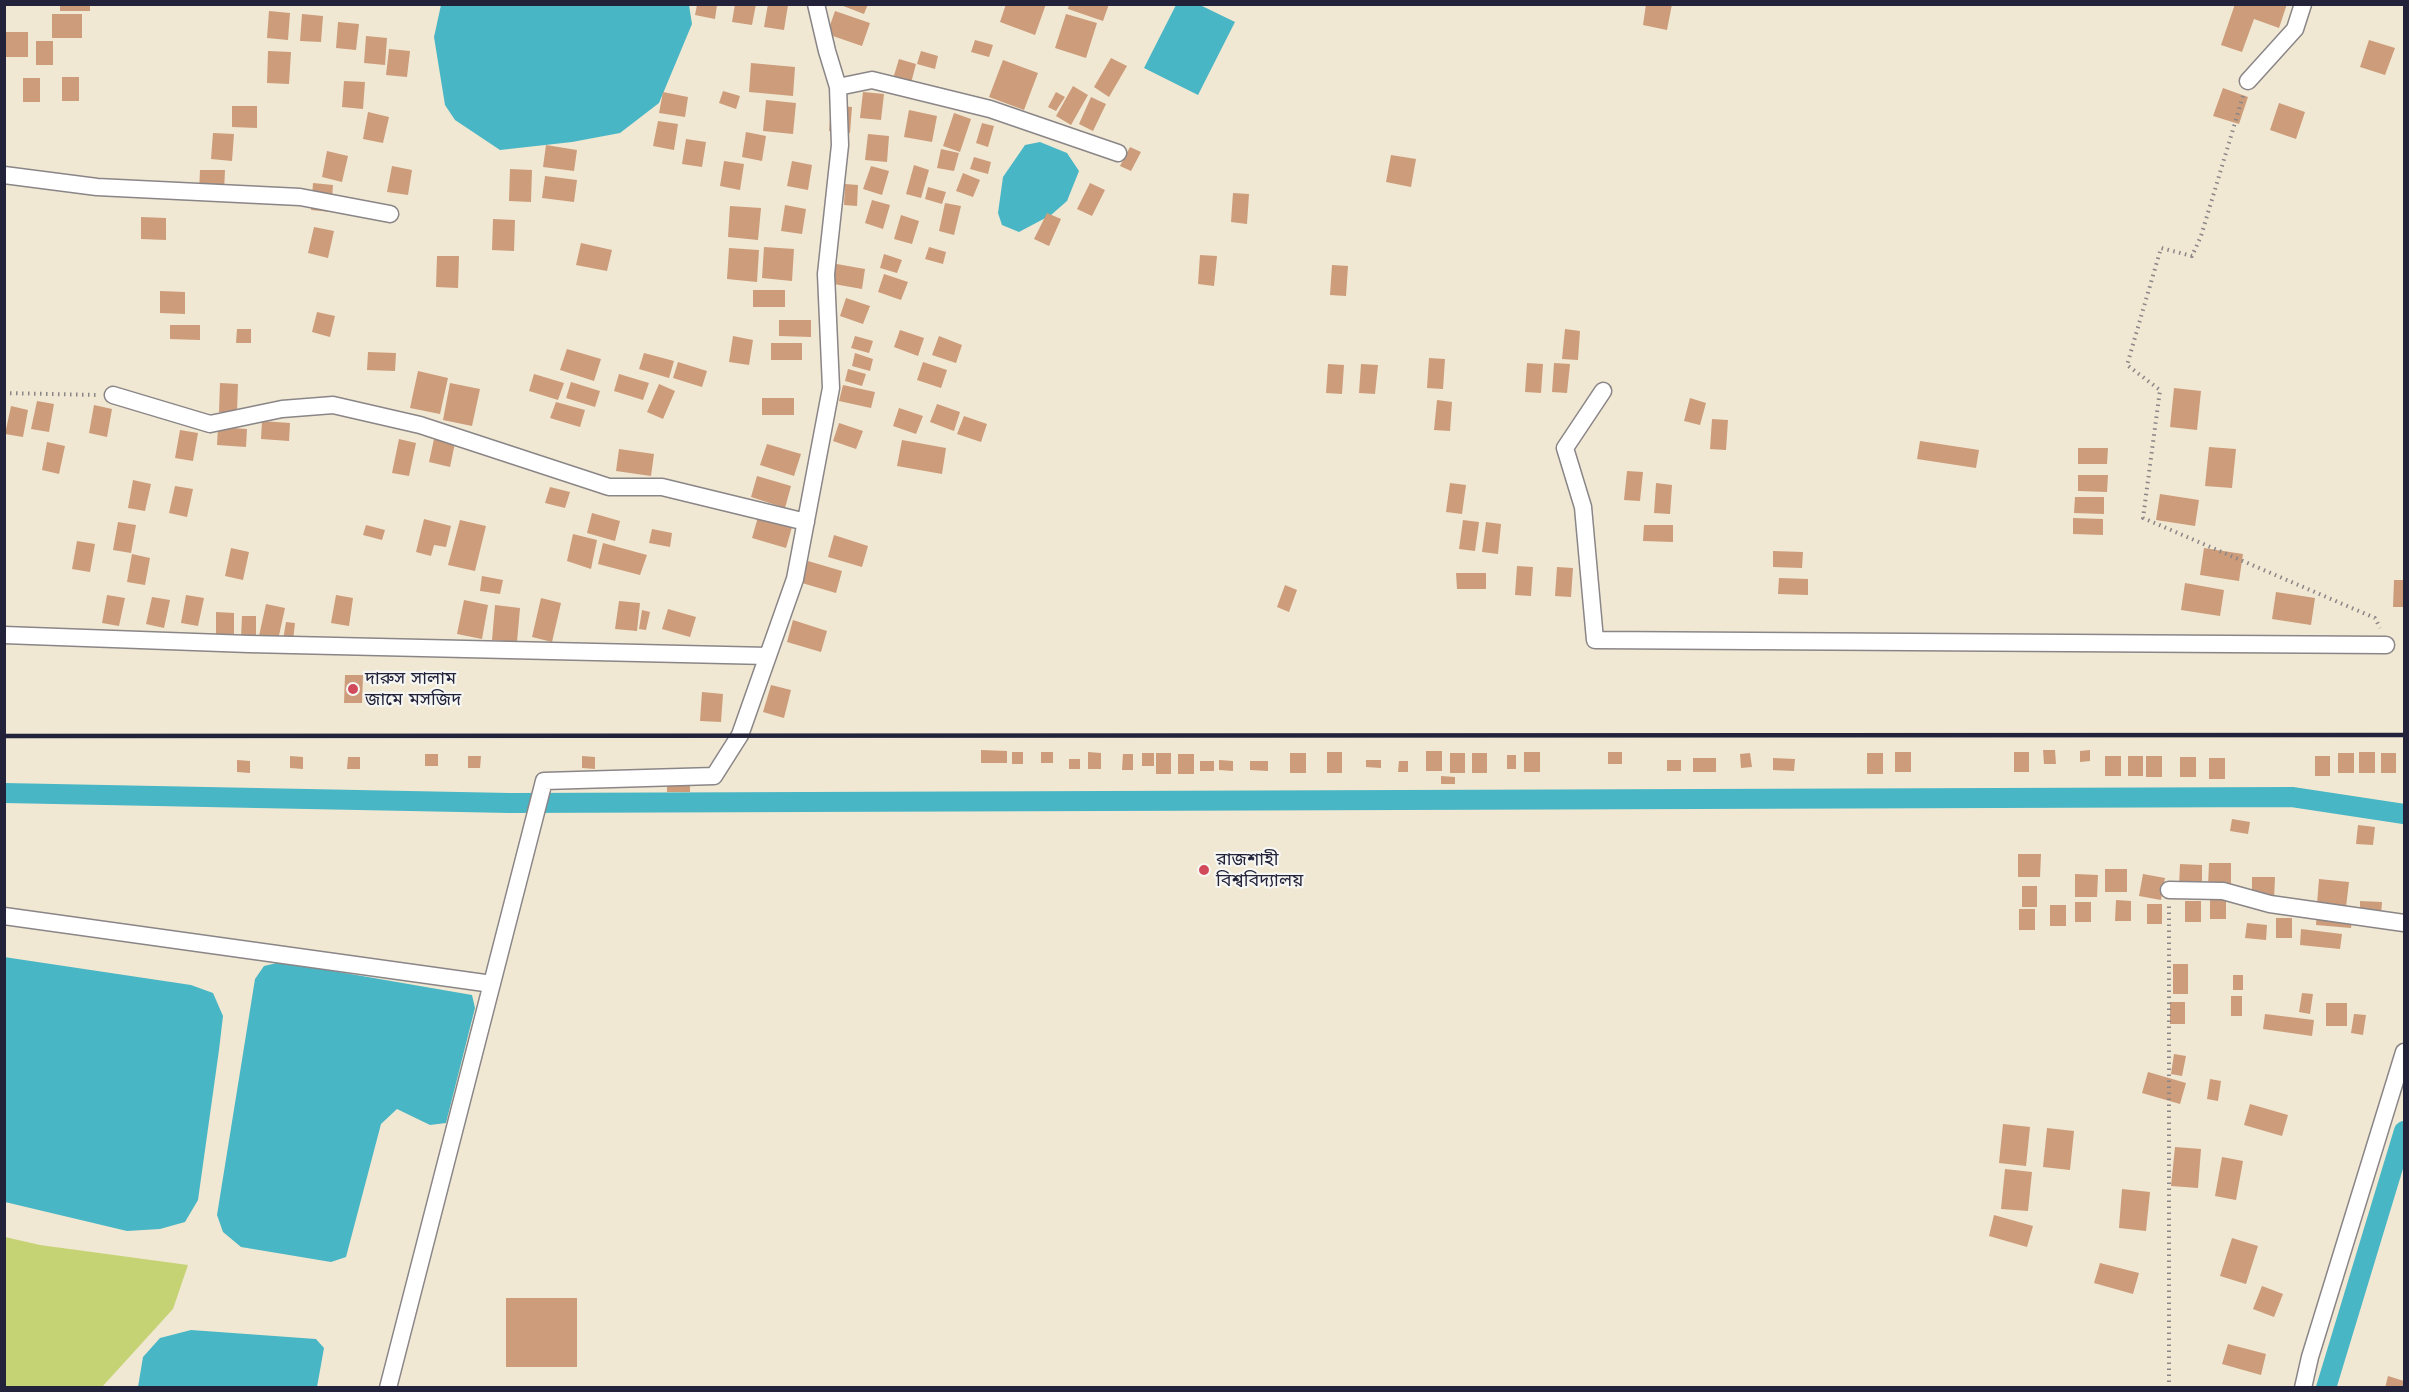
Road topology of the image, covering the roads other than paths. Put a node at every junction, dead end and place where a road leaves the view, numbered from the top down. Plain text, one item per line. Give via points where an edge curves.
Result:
1 (816, 4) edge
2 (2303, 4) edge
3 (2248, 81) road end
4 (838, 87) junction
5 (1118, 153) dead end
6 (4, 175) edge
7 (390, 214) dead end
8 (1603, 391) dead end
9 (113, 395) road end
10 (806, 522) junction
11 (4, 634) edge
12 (2386, 645) road end
13 (768, 656) junction
14 (2169, 890) road end
15 (4, 916) edge
16 (2404, 923) edge
17 (492, 984) junction
18 (2404, 1052) edge
19 (388, 1388) edge
20 (2303, 1388) edge

1 - 4 street
2 - 3 street via 2295,29
4 - 5 street via 872,80 990,109
4 - 10 street via 840,145 826,274 831,388
6 - 7 street via 97,187 300,197
8 - 12 street via 1565,448 1583,507 1595,640
9 - 10 street via 210,424 282,409 333,405 420,426 609,488 662,487
10 - 13 street via 795,579
11 - 13 street
13 - 17 street via 740,735 714,776 544,782
14 - 16 street via 2223,891 2270,904
15 - 17 street
17 - 19 street
18 - 20 street

